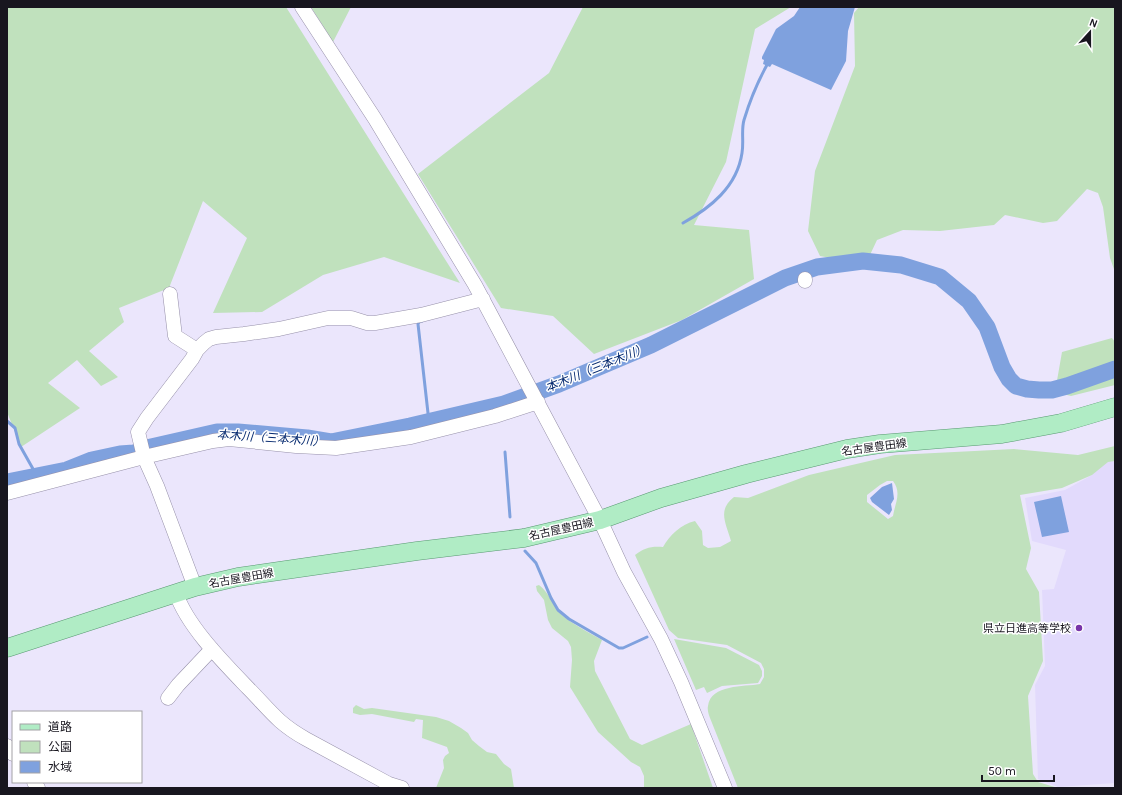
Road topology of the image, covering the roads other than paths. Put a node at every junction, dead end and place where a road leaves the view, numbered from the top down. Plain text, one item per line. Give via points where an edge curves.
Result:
1 (302, 7) edge
2 (170, 294) dead end
3 (483, 299) junction
4 (197, 350) junction
5 (538, 402) junction
6 (1115, 406) edge
7 (144, 457) junction
8 (7, 493) edge
9 (600, 520) junction
10 (195, 587) junction
11 (176, 593) junction
12 (7, 648) edge
13 (212, 648) junction
14 (168, 698) dead end
15 (402, 788) edge
16 (725, 788) edge

1 - 3 street via 375,119
2 - 4 street via 175,336
3 - 4 street via 375,323 351,318 328,318 279,329 216,337 209,339
3 - 5 street
4 - 7 street via 138,432
5 - 7 street via 495,416 410,437 336,448 229,439
5 - 9 street
6 - 9 main road, 名古屋豊田線 via 1061,423 1002,434 847,449 661,498
7 - 8 street
7 - 10 street
9 - 10 main road, 名古屋豊田線 via 524,538 238,577
9 - 16 street via 667,654
10 - 11 main road, 名古屋豊田線
11 - 12 main road, 名古屋豊田線
11 - 13 street via 180,605
13 - 14 street
13 - 15 street via 260,701 293,731 389,784

